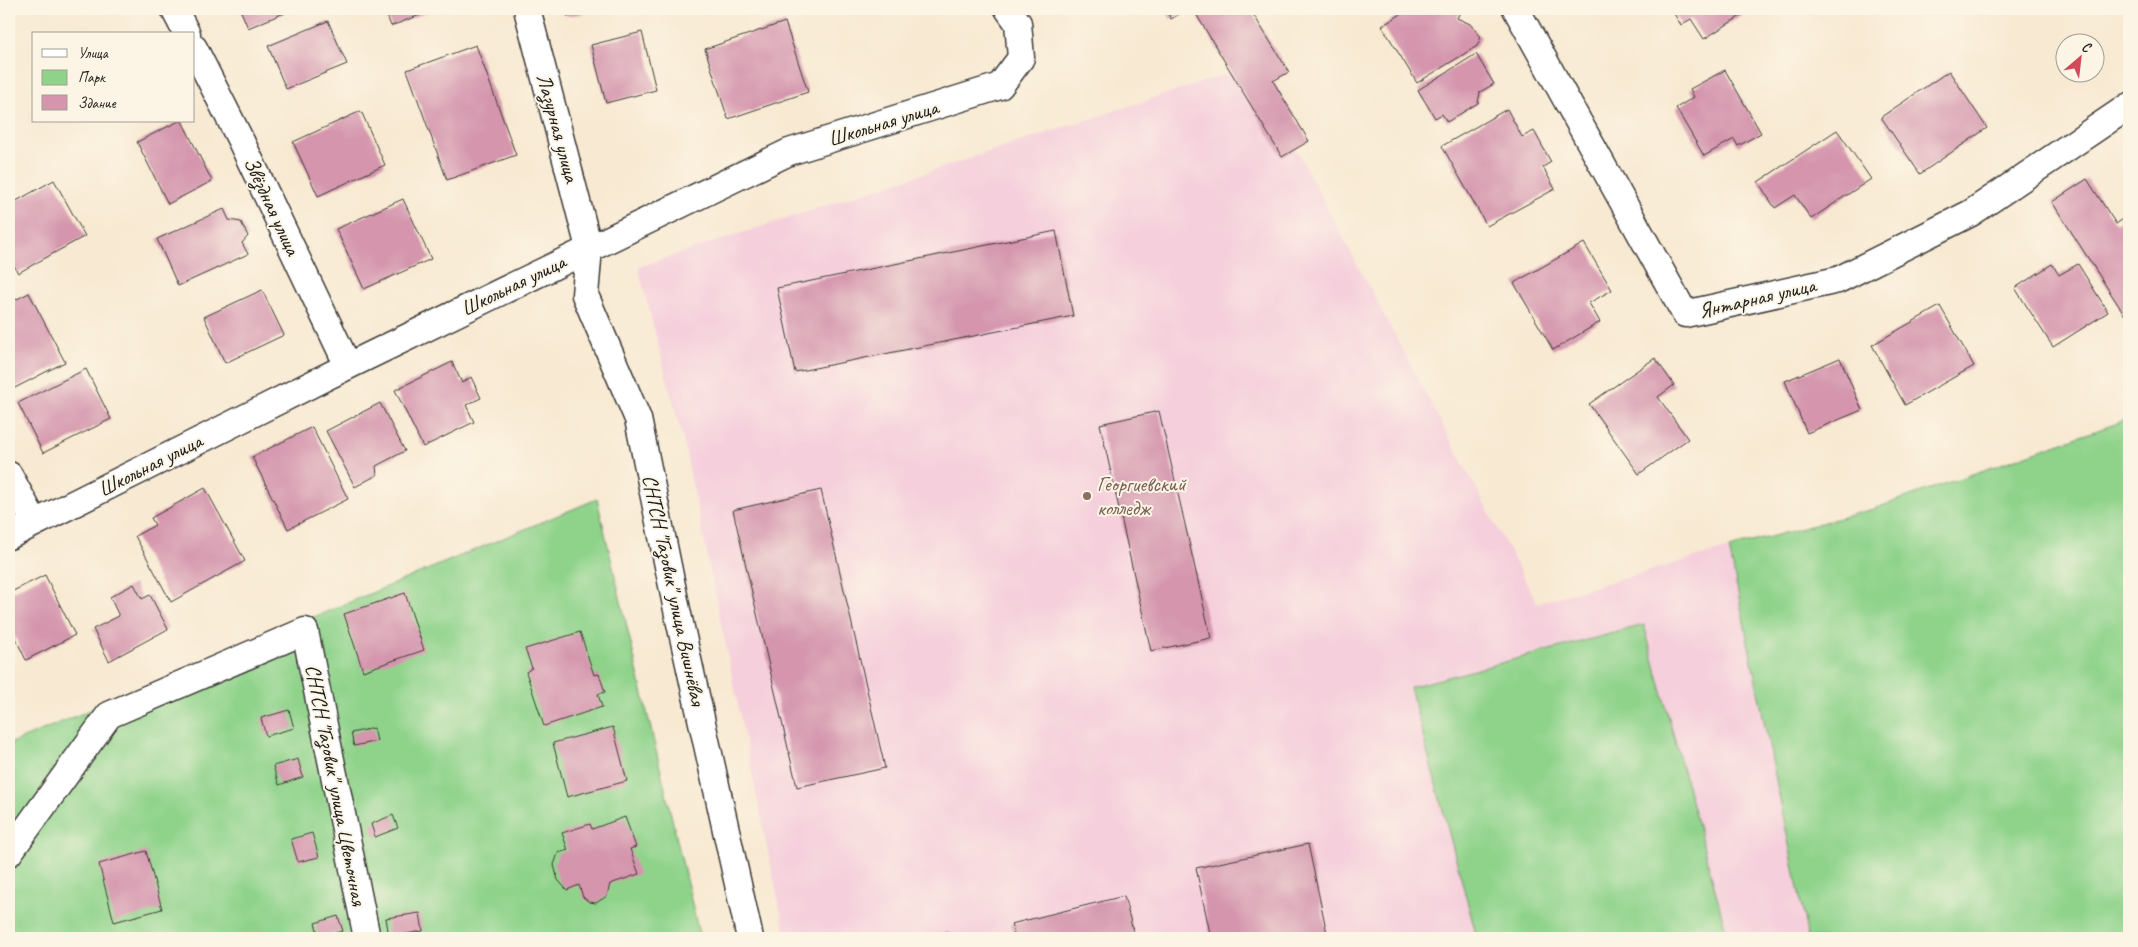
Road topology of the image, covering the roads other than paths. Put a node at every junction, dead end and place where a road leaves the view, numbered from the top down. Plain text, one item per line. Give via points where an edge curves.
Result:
1 (174, 9) edge
2 (527, 9) edge
3 (1008, 9) edge
4 (1516, 9) edge
5 (186, 32) edge
6 (195, 50) edge
7 (2129, 106) edge
8 (590, 248) junction
9 (348, 366) junction
10 (9, 475) edge
11 (35, 523) junction
12 (9, 536) edge
13 (9, 853) edge
14 (367, 938) edge
15 (750, 938) edge

1 - 5 street
2 - 8 street, Лазурная улица
3 - 8 street, Школьная улица via 1018,23 1021,58 1000,86 789,152
4 - 7 street, Янтарная улица via 1685,314 1838,280 1972,213
6 - 9 street, Звёздная улица
8 - 9 street, Школьная улица
8 - 15 street, СНТСН "Газовик" улица Вишнёвая via 585,295 638,419
9 - 11 street, Школьная улица
10 - 11 street
11 - 12 street, Школьная улица
13 - 14 street, СНТСН "Газовик" улица Цветочная via 109,715 305,631

